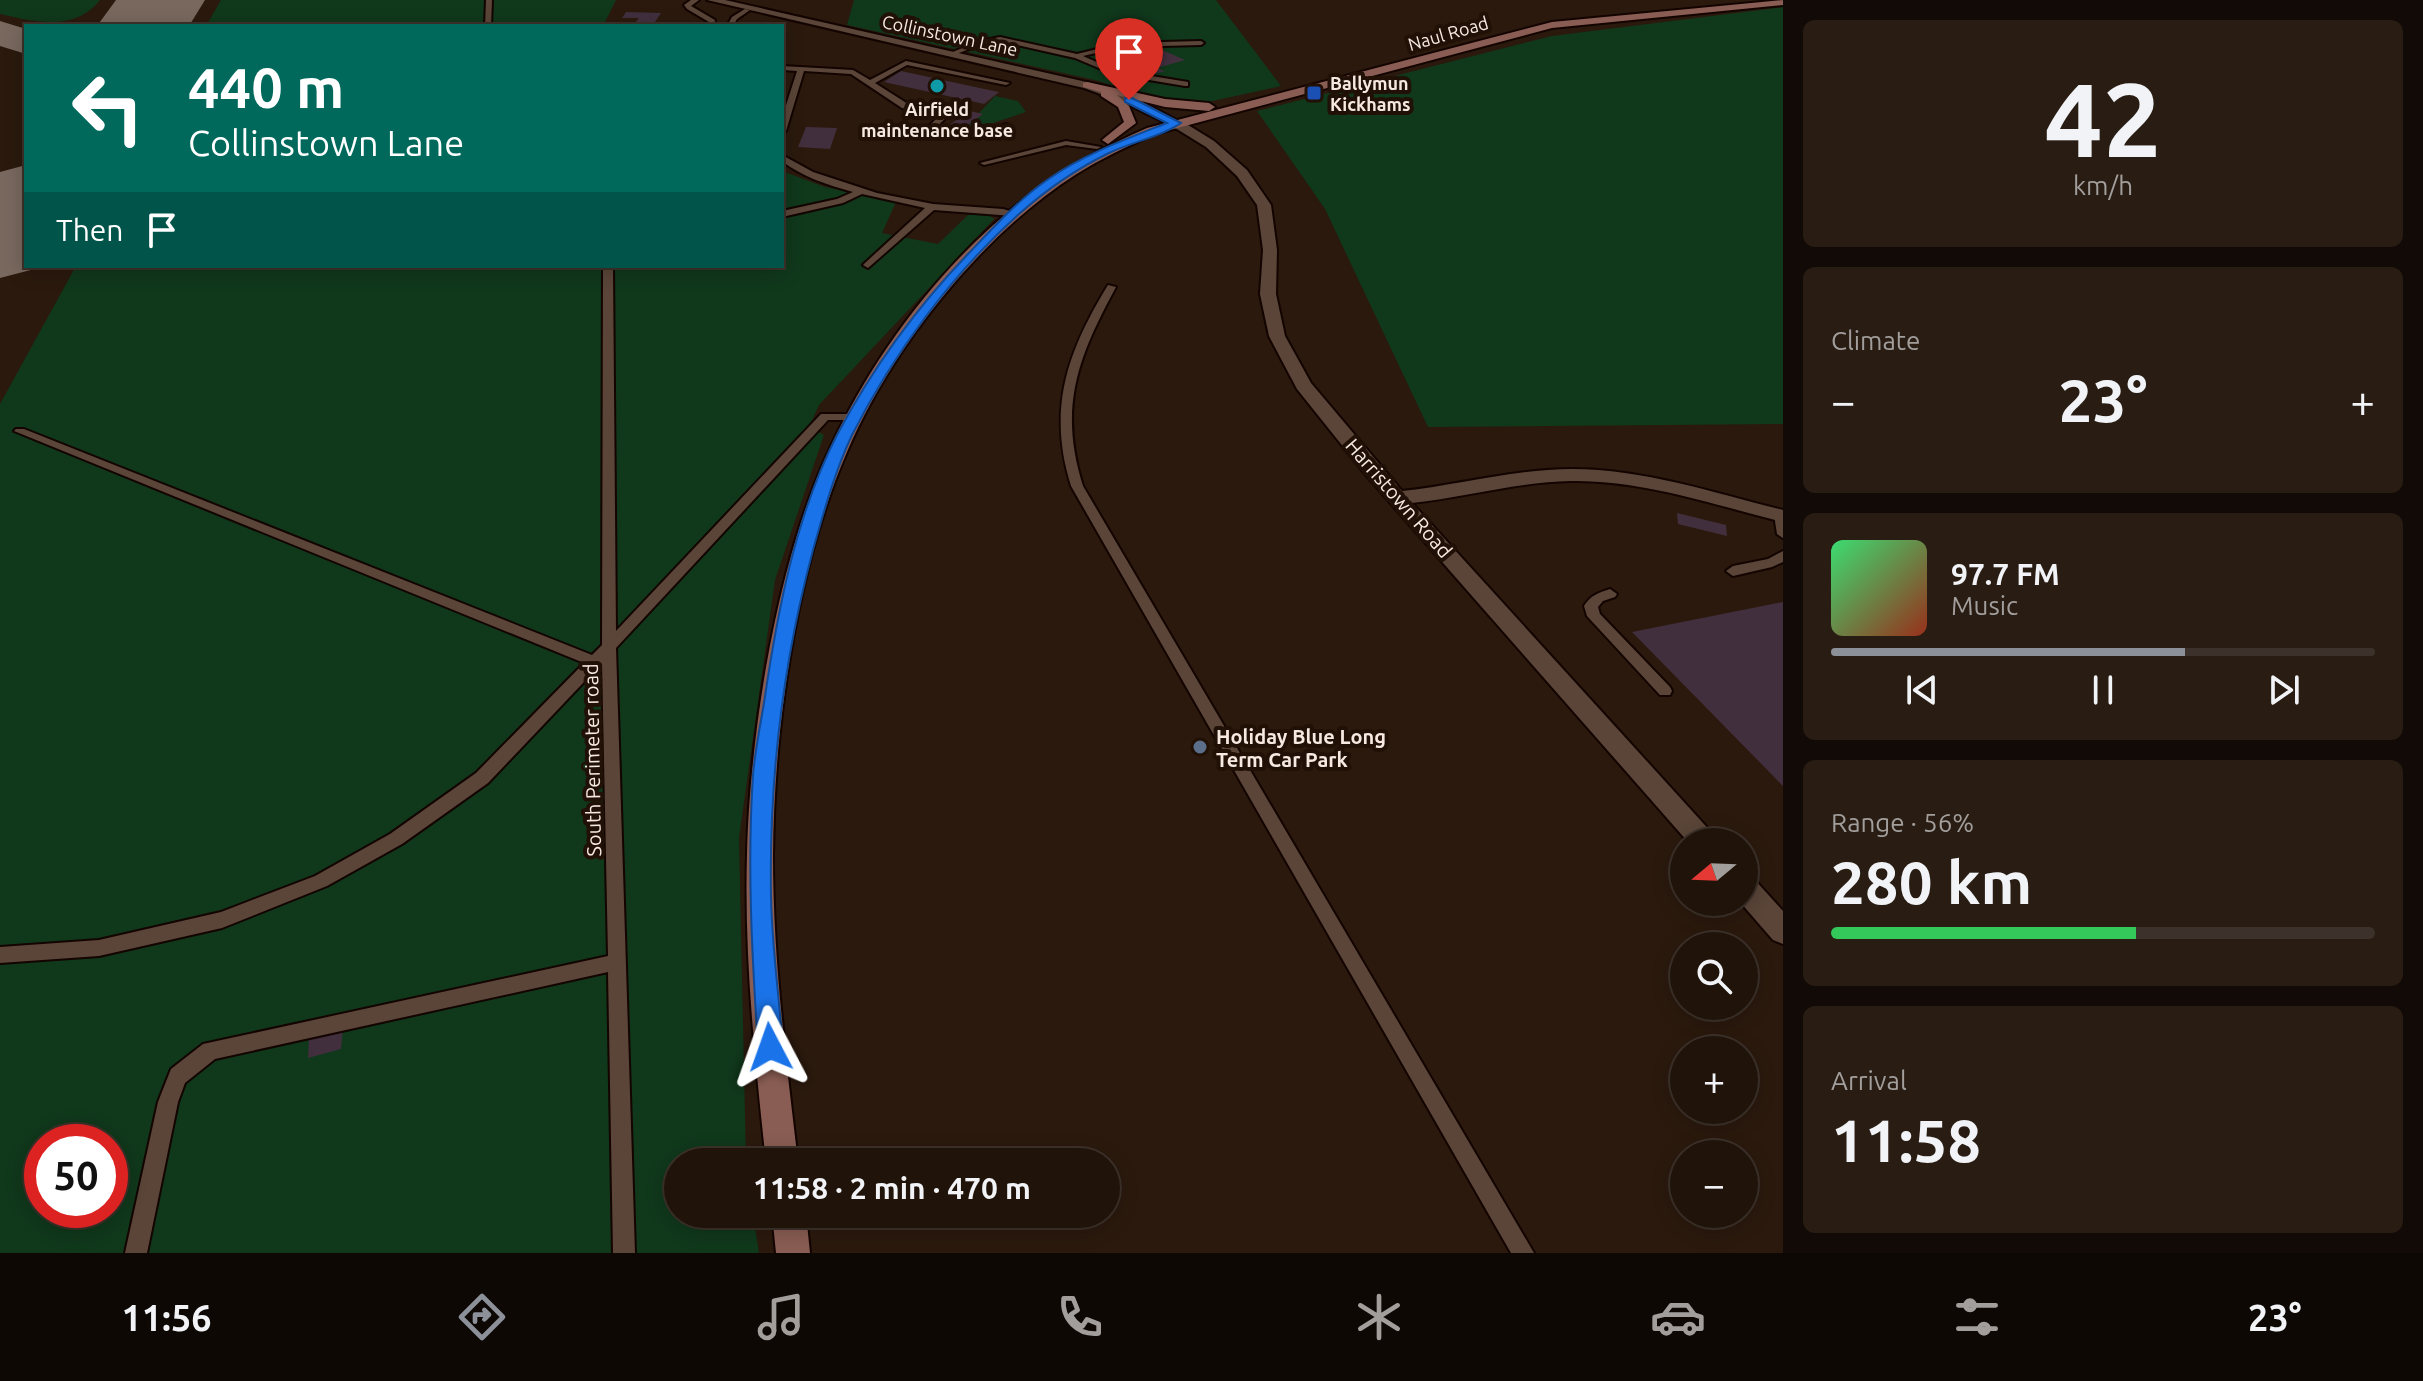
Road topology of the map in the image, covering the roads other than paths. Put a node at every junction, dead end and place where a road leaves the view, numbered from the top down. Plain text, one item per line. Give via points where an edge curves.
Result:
1 (489, 0) edge
2 (696, 0) edge
3 (712, 0) edge
4 (1783, 2) edge
5 (747, 10) junction
6 (488, 24) edge
7 (712, 24) edge
8 (731, 24) edge
9 (1201, 43) dead end
10 (956, 55) junction
11 (1077, 56) junction
12 (784, 68) edge
13 (801, 69) junction
14 (939, 69) junction
15 (870, 83) junction
16 (1006, 83) dead end
17 (1185, 84) dead end
18 (1087, 85) junction
19 (1246, 104) junction
20 (1176, 123) junction
21 (784, 124) edge
22 (1007, 126) dead end
23 (1097, 147) junction
24 (784, 158) edge
25 (984, 163) dead end
26 (1070, 170) junction
27 (862, 191) junction
28 (932, 207) junction
29 (1013, 213) junction
30 (784, 214) edge
31 (868, 265) dead end
32 (608, 268) edge
33 (1111, 287) dead end
34 (855, 417) junction
35 (20, 431) dead end
36 (1397, 498) junction
37 (1782, 522) edge
38 (1783, 555) edge
39 (1733, 571) dead end
40 (1610, 594) dead end
41 (609, 647) junction
42 (595, 662) junction
43 (1665, 691) dead end
44 (1692, 828) edge
45 (1758, 903) edge
46 (1783, 931) edge
47 (0, 955) edge
48 (617, 962) junction
49 (780, 1148) edge
50 (790, 1228) edge
51 (136, 1253) edge
52 (624, 1253) edge
53 (793, 1253) edge
54 (1523, 1253) edge

1 - 6 lane
2 - 7 lane via 687,5
3 - 5 street, Collinstown Lane
4 - 19 main road, Naul Road via 1552,25
5 - 8 lane
5 - 10 street, Collinstown Lane
9 - 11 lane via 1118,46
10 - 11 lane via 1000,39
10 - 14 lane
10 - 18 street, Collinstown Lane
11 - 17 lane via 1113,72
12 - 13 lane
13 - 15 lane via 841,69
13 - 21 lane
14 - 15 lane via 906,63
14 - 16 lane
15 - 22 lane via 905,106 944,115 928,131 946,137 969,137
18 - 19 main road via 1165,103
18 - 20 street, Collinstown Lane
18 - 23 main road via 1129,111 1130,123
19 - 20 main road, Naul Road
20 - 26 main road, Naul Road
20 - 36 street, Harristown Road via 1242,173 1264,205 1268,294 1277,336 1303,385
23 - 25 lane via 1066,143
23 - 26 main road
24 - 27 lane via 810,176
26 - 29 main road
27 - 28 lane
27 - 30 lane
28 - 29 lane
28 - 31 lane
29 - 34 main road via 903,339
32 - 41 lane, South Perimeter road
33 - 54 lane via 1083,337 1064,423 1077,486
34 - 41 lane via 825,416
34 - 49 main road via 818,504 785,622 764,773 760,897
35 - 42 lane
36 - 37 street via 1583,475 1645,483
36 - 44 street, Harristown Road
38 - 39 lane via 1772,563
40 - 43 lane via 1594,601 1594,616
41 - 42 lane
41 - 48 lane, South Perimeter road
42 - 47 lane via 482,778 396,839 321,881 222,920 99,948
45 - 46 street
48 - 51 lane via 210,1051 178,1076 168,1102
48 - 52 lane, South Perimeter road
50 - 53 main road

